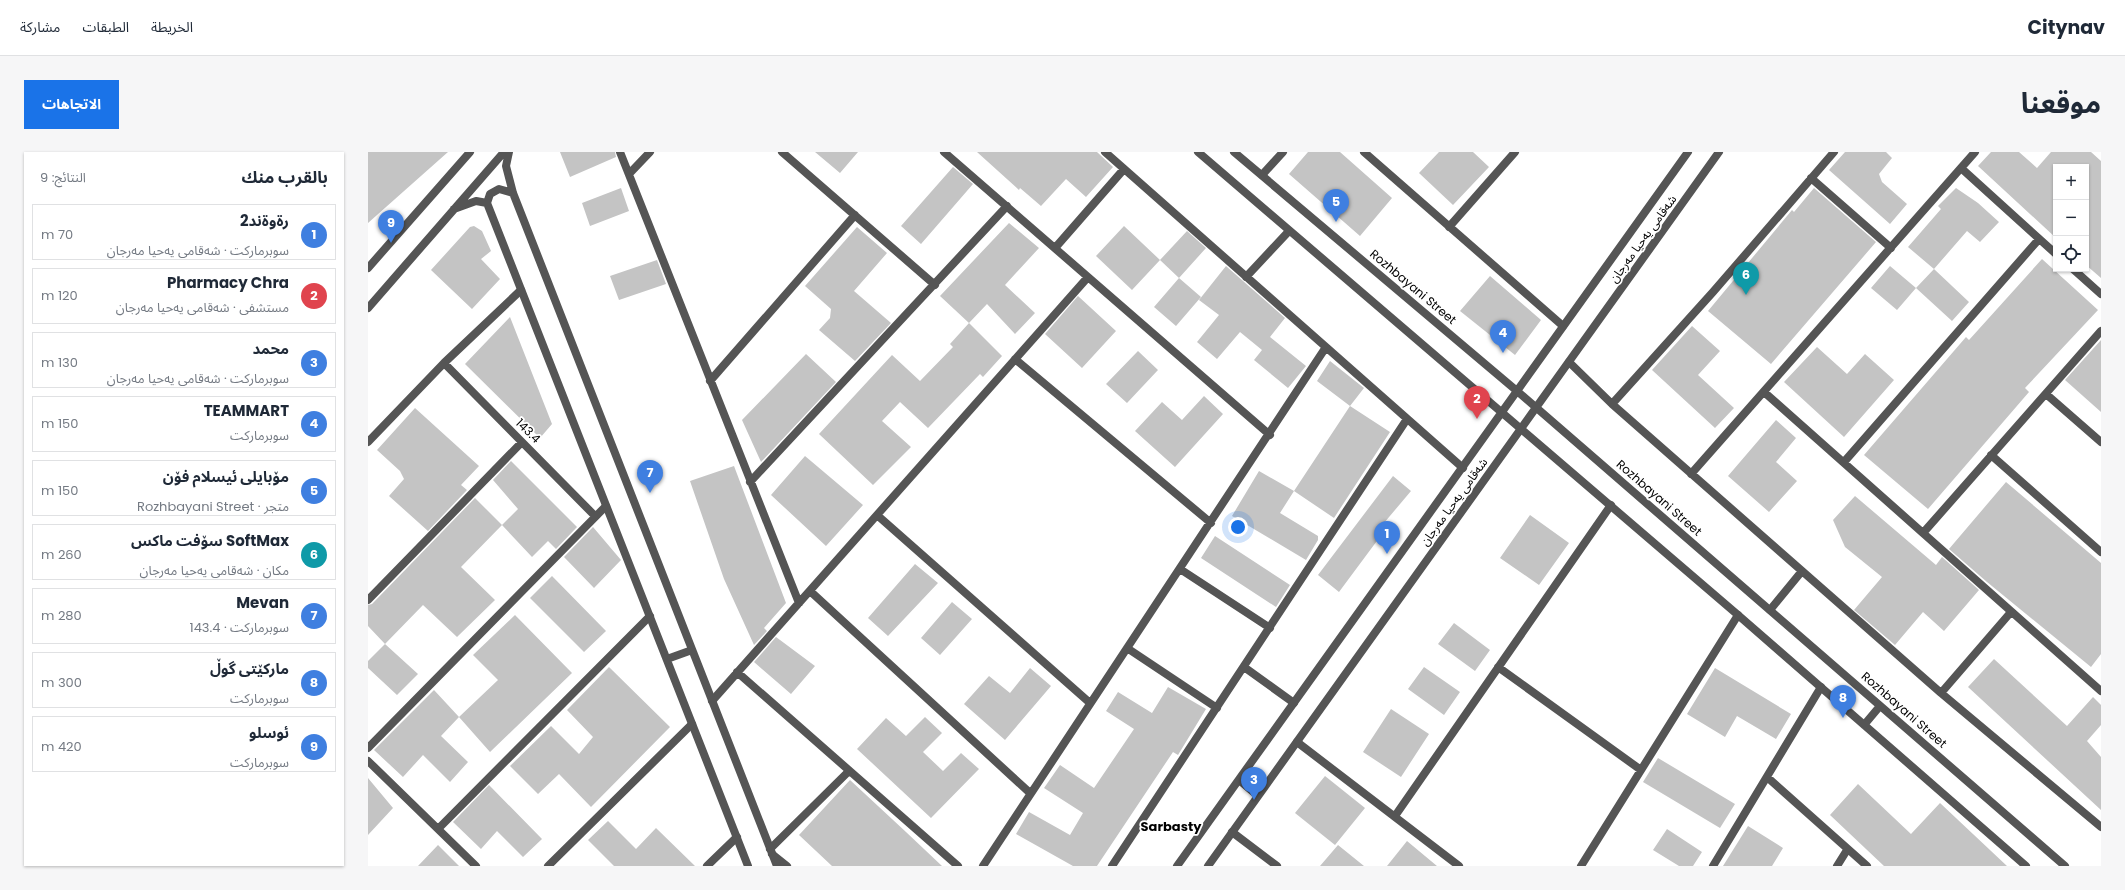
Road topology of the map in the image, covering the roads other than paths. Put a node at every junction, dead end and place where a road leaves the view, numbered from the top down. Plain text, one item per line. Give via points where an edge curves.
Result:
1 (470, 152) edge
2 (504, 152) edge
3 (509, 152) edge
4 (620, 152) edge
5 (650, 152) edge
6 (782, 152) edge
7 (944, 152) edge
8 (1105, 152) edge
9 (1198, 152) edge
10 (1234, 152) edge
11 (1283, 152) edge
12 (1365, 152) edge
13 (1515, 152) edge
14 (1688, 152) edge
15 (1719, 152) edge
16 (1834, 152) edge
17 (1975, 152) edge
18 (1961, 168) junction
19 (1124, 169) junction
20 (629, 174) junction
21 (1262, 175) junction
22 (1811, 178) junction
23 (513, 193) junction
24 (487, 203) junction
25 (1007, 206) junction
26 (454, 209) junction
27 (855, 215) junction
28 (1449, 227) junction
29 (1289, 231) junction
30 (2039, 238) junction
31 (1055, 248) junction
32 (1891, 248) junction
33 (385, 249) junction
34 (2053, 251) edge
35 (368, 258) edge
36 (368, 268) edge
37 (2076, 272) edge
38 (1088, 277) junction
39 (1246, 277) junction
40 (935, 285) junction
41 (521, 290) junction
42 (2101, 294) edge
43 (368, 308) edge
44 (1563, 326) junction
45 (2101, 331) edge
46 (1326, 347) junction
47 (1016, 358) junction
48 (1569, 362) junction
49 (444, 363) junction
50 (710, 381) junction
51 (1517, 390) junction
52 (1764, 392) junction
53 (2046, 394) junction
54 (1612, 404) junction
55 (1537, 407) junction
56 (1502, 413) junction
57 (1407, 419) junction
58 (1521, 429) junction
59 (1270, 435) junction
60 (368, 442) edge
61 (522, 442) junction
62 (2101, 442) edge
63 (1991, 455) junction
64 (1844, 462) junction
65 (1463, 468) junction
66 (1691, 474) junction
67 (750, 482) junction
68 (1611, 505) junction
69 (606, 506) junction
70 (877, 515) junction
71 (595, 516) junction
72 (1211, 523) junction
73 (1923, 533) junction
74 (2101, 552) edge
75 (1180, 569) junction
76 (1802, 571) junction
77 (810, 591) junction
78 (368, 600) edge
79 (799, 603) junction
80 (1770, 610) junction
81 (2011, 612) junction
82 (1738, 615) junction
83 (650, 616) junction
84 (1270, 628) junction
85 (1127, 648) junction
86 (692, 650) junction
87 (667, 659) junction
88 (1244, 667) junction
89 (1498, 667) junction
90 (737, 672) junction
91 (1821, 687) junction
92 (2101, 692) edge
93 (1942, 693) junction
94 (712, 701) junction
95 (1090, 703) junction
96 (1294, 703) junction
97 (1880, 706) junction
98 (1217, 708) junction
99 (692, 724) junction
100 (1864, 725) junction
101 (1297, 742) junction
102 (368, 748) edge
103 (368, 761) edge
104 (1641, 770) junction
105 (849, 771) junction
106 (1767, 777) junction
107 (1239, 780) junction
108 (1030, 793) junction
109 (1258, 796) junction
110 (1395, 816) junction
111 (2101, 827) edge
112 (438, 829) junction
113 (1232, 832) junction
114 (737, 837) junction
115 (1848, 850) junction
116 (771, 852) junction
117 (476, 866) edge
118 (548, 866) edge
119 (707, 866) edge
120 (748, 866) edge
121 (777, 866) edge
122 (787, 866) edge
123 (958, 866) edge
124 (984, 866) edge
125 (1112, 866) edge
126 (1177, 866) edge
127 (1208, 866) edge
128 (1277, 866) edge
129 (1459, 866) edge
130 (1581, 866) edge
131 (1713, 866) edge
132 (1837, 866) edge
133 (1867, 866) edge
134 (2026, 866) edge
135 (2065, 866) edge

1 - 33 street
2 - 26 street
3 - 23 street via 506,166
4 - 20 street
5 - 20 street
6 - 27 street
7 - 25 street
8 - 19 street
9 - 29 street
10 - 21 street, Rozhbayani Street
11 - 21 street
12 - 28 street
13 - 28 street
14 - 44 street, شەقامی یەحیا مەرجان
15 - 48 street, شەقامی یەحیا مەرجان
16 - 22 street
17 - 18 street
18 - 30 street
18 - 32 street
19 - 31 street
19 - 39 street
20 - 50 street
21 - 51 street, Rozhbayani Street
22 - 32 street
22 - 54 street
23 - 24 street via 499,189 490,194
23 - 86 street
24 - 26 street via 476,201
24 - 41 street
25 - 31 street
25 - 40 street
26 - 43 street
27 - 40 street
27 - 50 street
28 - 44 street
29 - 39 street
29 - 56 street
30 - 34 street
30 - 64 street
31 - 38 street
32 - 52 street
33 - 35 street
33 - 36 street
37 - 42 street
38 - 47 street
38 - 59 street
39 - 46 street
40 - 67 street
41 - 49 street
41 - 69 street
44 - 51 street, شەقامی یەحیا مەرجان
45 - 53 street
46 - 57 street
46 - 59 street
47 - 70 street
47 - 72 street
48 - 54 street
48 - 55 street, شەقامی یەحیا مەرجان
49 - 60 street
49 - 61 street, 143.4
50 - 67 street
51 - 55 street, Rozhbayani Street
51 - 56 street, شەقامی یەحیا مەرجان
52 - 64 street
52 - 66 street
53 - 62 street
53 - 63 street
54 - 66 street
55 - 58 street, شەقامی یەحیا مەرجان
55 - 80 street, Rozhbayani Street
56 - 58 street
56 - 65 street, شەقامی یەحیا مەرجان
57 - 65 street
57 - 84 street
58 - 68 street
58 - 101 street, شەقامی یەحیا مەرجان
59 - 72 street
61 - 71 street, 143.4
61 - 78 street
63 - 73 street
63 - 74 street
64 - 73 street
65 - 96 street, شەقامی یەحیا مەرجان
66 - 76 street
67 - 79 street
68 - 82 street
68 - 89 street
69 - 71 street
69 - 83 street
70 - 77 street
70 - 95 street
71 - 102 street
72 - 75 street
73 - 81 street
75 - 84 street
75 - 85 street
76 - 80 street
76 - 93 street
77 - 79 street
77 - 108 street
79 - 90 street
80 - 97 street, Rozhbayani Street
81 - 92 street
81 - 93 street
82 - 91 street
82 - 104 street
83 - 87 street
83 - 112 street
84 - 88 street
85 - 95 street
85 - 98 street
86 - 87 street
86 - 94 street
87 - 99 street
88 - 96 street
88 - 98 street
89 - 104 street
89 - 110 street
90 - 94 street
90 - 105 street
91 - 100 street
91 - 106 street
93 - 111 street
94 - 116 street
95 - 108 street
96 - 107 street, شەقامی یەحیا مەرجان
97 - 100 street
97 - 135 street, Rozhbayani Street
98 - 125 street
99 - 114 street
99 - 118 street
100 - 134 street
101 - 109 street, شەقامی یەحیا مەرجان
101 - 110 street
103 - 112 street
104 - 130 street
105 - 116 street
105 - 123 street
106 - 115 street
106 - 131 street
107 - 109 street
107 - 126 street, شەقامی یەحیا مەرجان
108 - 124 street
109 - 113 street, شەقامی یەحیا مەرجان
110 - 129 street
112 - 117 street
113 - 127 street, شەقامی یەحیا مەرجان
113 - 128 street
114 - 119 street
114 - 120 street
115 - 132 street
115 - 133 street
116 - 121 street
116 - 122 street

